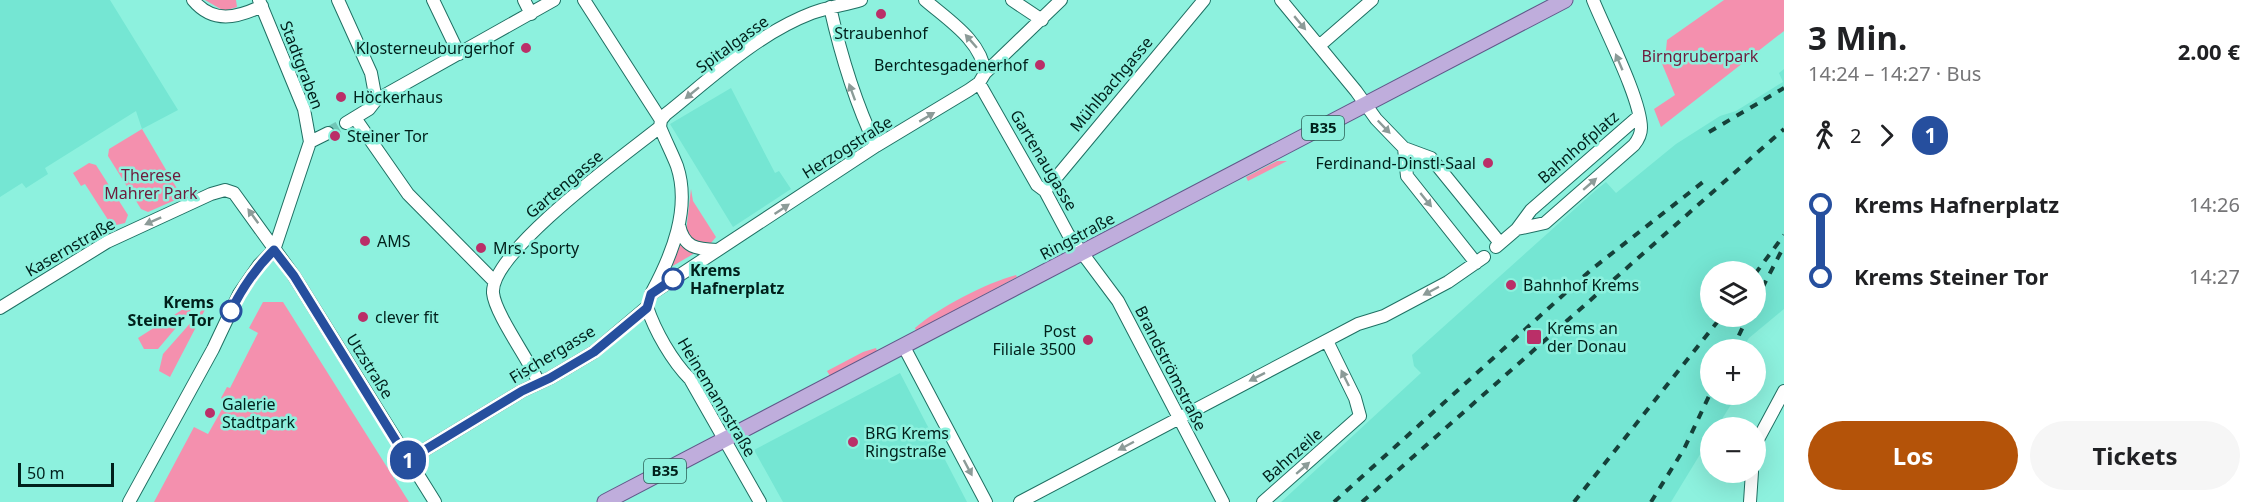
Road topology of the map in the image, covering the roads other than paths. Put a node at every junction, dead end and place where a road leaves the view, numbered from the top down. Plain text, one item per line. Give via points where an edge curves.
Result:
1 (193, 0) edge
2 (338, 0) edge
3 (433, 0) edge
4 (524, 0) edge
5 (554, 0) edge
6 (584, 0) edge
7 (861, 0) edge
8 (925, 0) edge
9 (1012, 0) edge
10 (1204, 0) edge
11 (1281, 0) edge
12 (1372, 0) edge
13 (1564, 0) edge
14 (1593, 0) edge
15 (1060, 2) edge
16 (261, 3) edge
17 (838, 4) edge
18 (531, 14) junction
19 (1042, 20) junction
20 (1319, 46) junction
21 (459, 54) junction
22 (982, 78) junction
23 (376, 100) junction
24 (1366, 105) junction
25 (1639, 116) junction
26 (660, 123) junction
27 (328, 133) tunnel mouth
28 (310, 142) junction
29 (876, 146) junction
30 (1404, 148) junction
31 (225, 190) joint
32 (1046, 191) junction
33 (679, 224) junction
34 (1517, 229) junction
35 (274, 250) junction
36 (717, 250) junction
37 (1084, 253) junction
38 (1489, 253) junction
39 (494, 281) junction
40 (651, 294) junction
41 (0, 308) edge
42 (647, 308) junction
43 (1327, 341) junction
44 (904, 347) junction
45 (539, 383) junction
46 (1784, 391) edge
47 (1178, 418) junction
48 (1766, 425) edge
49 (724, 440) junction
50 (408, 460) junction
51 (1751, 483) edge
52 (129, 502) edge
53 (435, 502) edge
54 (605, 502) edge
55 (760, 502) edge
56 (986, 502) edge
57 (1020, 502) edge
58 (1223, 502) edge
59 (1263, 502) edge
60 (1750, 502) edge

1 - 16 street via 222,18
2 - 23 street via 371,73
3 - 21 street
4 - 18 street
5 - 18 street
6 - 26 street
7 - 17 street, Spitalgasse
22 -> 8 street, Gartenaugasse via 984,58 977,48
9 - 19 street
10 - 32 street, Mühlbachgasse
11 -> 20 street
12 - 20 street
13 - 24 main road, Ringstraße / B35
25 -> 14 street
15 - 19 street, Herzogstraße
16 - 28 street, Stadtgraben via 304,109
17 -> 26 street, Spitalgasse via 811,13 764,39
29 -> 17 street via 846,75
18 - 21 street
19 - 22 street, Herzogstraße
20 - 24 street
21 - 23 street
29 -> 22 street, Herzogstraße via 927,117
22 - 32 street, Gartenaugasse via 1037,185
23 - 39 street via 350,121 408,194
24 -> 30 street
24 - 37 main road, Ringstraße / B35
25 - 34 street, Bahnhofplatz via 1531,210
34 -> 25 street, Bahnhofplatz via 1545,223 1634,145 1641,130
26 - 33 street via 677,166 682,197
26 - 39 street, Gartengasse via 535,229 510,255
27 - 28 street
28 - 35 street
36 -> 29 street, Herzogstraße
30 - 38 street via 1431,158
30 -> 38 street via 1407,176
35 -> 31 street, Utzstraße via 241,200
31 -> 41 street, Kasernstraße via 107,242
32 - 37 street, Gartenaugasse via 1068,234
33 - 36 street via 689,246
33 - 40 street via 666,267
34 - 38 street, Bahnhofplatz
35 - 50 street, Utzstraße
35 - 52 street via 239,294
36 - 40 street, Herzogstraße
37 - 44 main road, Ringstraße / B35
37 - 47 street, Brandströmstraße via 1118,301
38 -> 43 street, Bahnhofplatz via 1448,282
39 - 45 street via 494,300
40 - 42 street
42 - 45 street, Fischergasse via 594,352
42 - 49 street, Heinemannstraße
43 -> 47 street, Bahnhofplatz
59 -> 43 street, Bahnzeile via 1360,416
44 - 49 main road, Ringstraße / B35
44 -> 56 street
45 - 50 street, Fischergasse
46 - 48 street
47 -> 57 street, Bahnhofplatz
47 - 58 street, Brandströmstraße
49 - 54 main road, Ringstraße / B35
49 - 55 street, Heinemannstraße
50 - 53 street, Utzstraße
51 - 60 street

